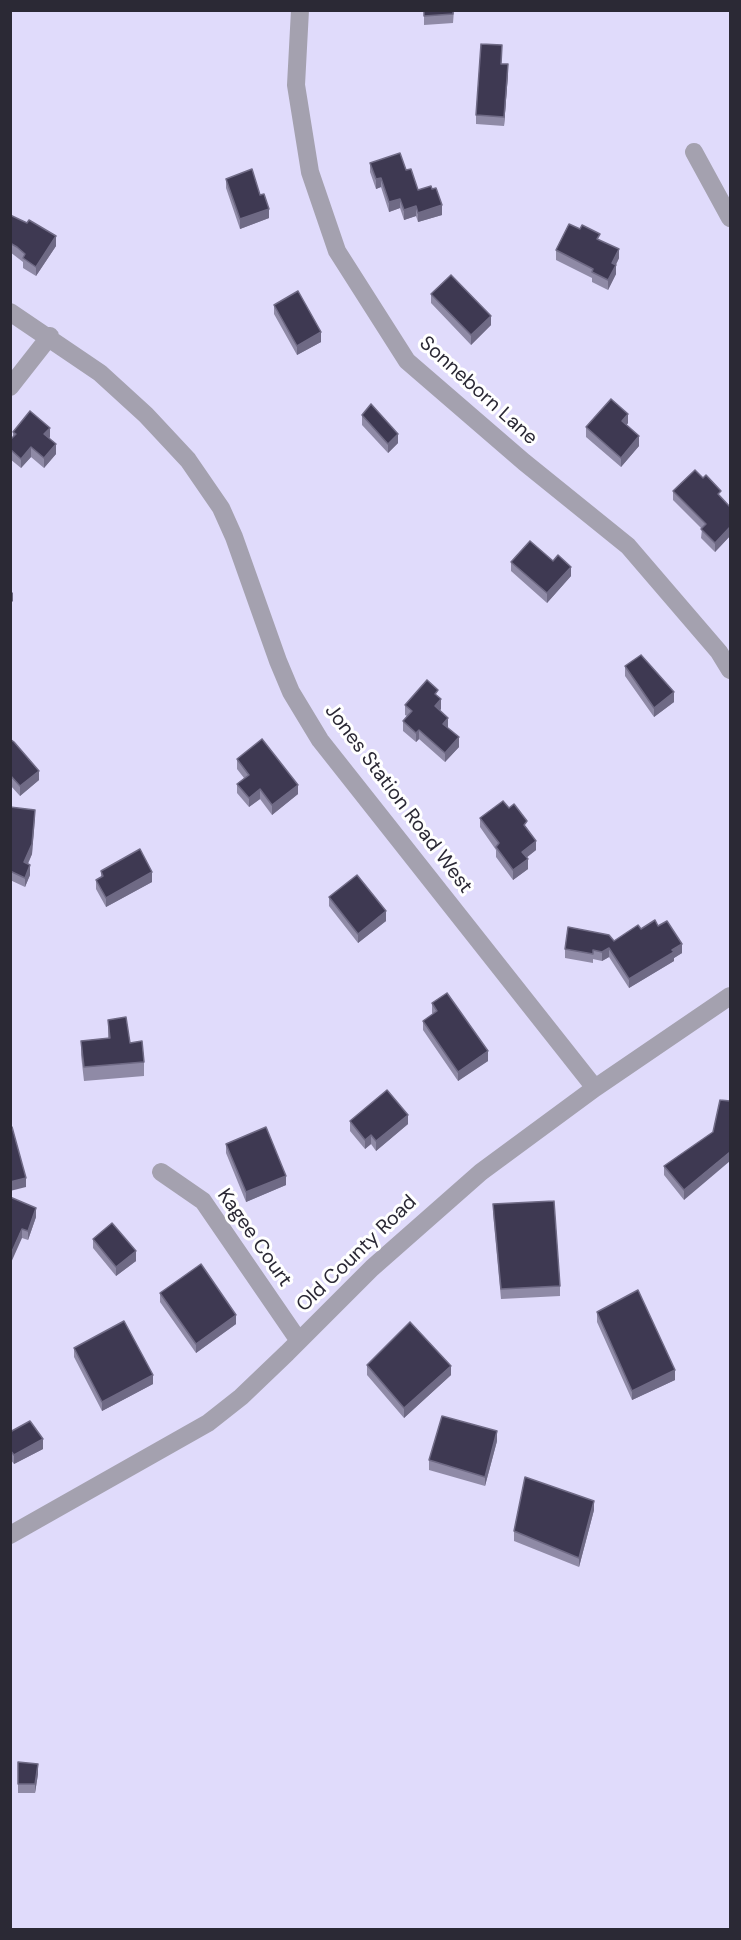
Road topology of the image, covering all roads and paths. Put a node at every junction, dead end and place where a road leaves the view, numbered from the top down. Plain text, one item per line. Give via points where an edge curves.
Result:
1 (300, 10) edge
2 (694, 152) dead end
3 (725, 196) edge
4 (730, 218) edge
5 (10, 312) edge
6 (50, 336) junction
7 (10, 387) edge
8 (730, 670) edge
9 (730, 996) edge
10 (595, 1088) junction
11 (161, 1172) dead end
12 (299, 1341) junction
13 (10, 1535) edge

1 - 8 street, Sonneborn Lane via 296,85 310,172 337,251 407,361 628,546
2 - 3 street
3 - 4 street
5 - 6 street, Jones Station Road West
6 - 7 street
6 - 10 street, Jones Station Road West via 146,415 203,481 234,537 291,692 320,740
9 - 10 street, Old County Road
10 - 12 street, Old County Road via 428,1216
11 - 12 street, Kagee Court via 203,1201
12 - 13 street, Old County Road via 208,1423

